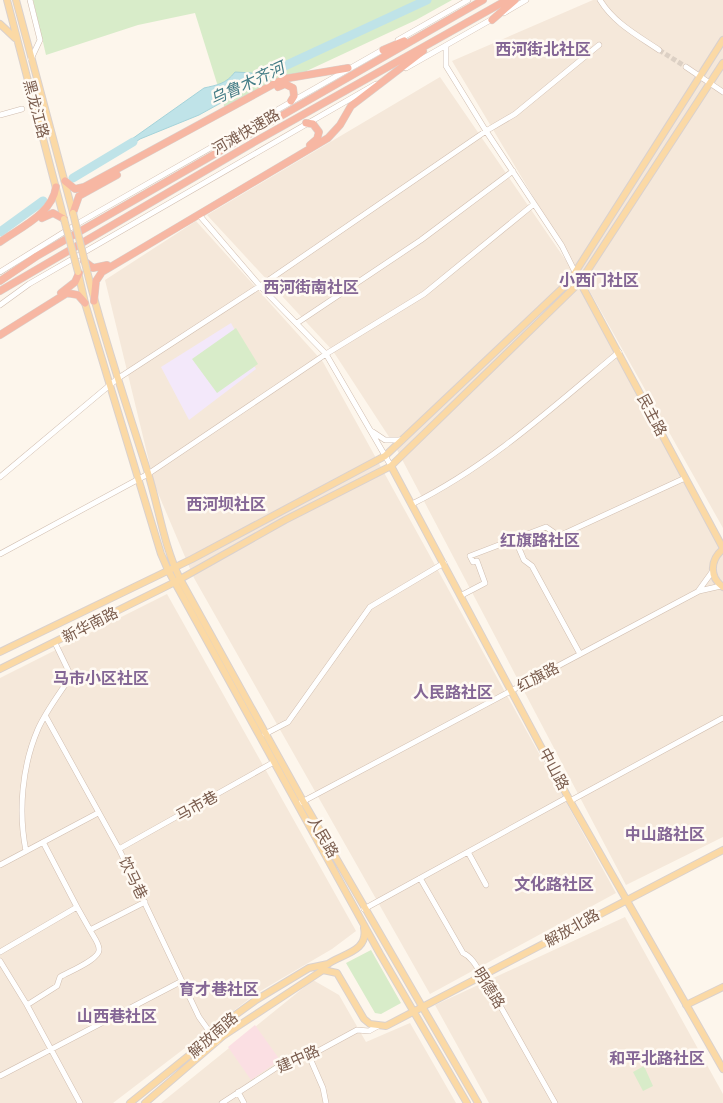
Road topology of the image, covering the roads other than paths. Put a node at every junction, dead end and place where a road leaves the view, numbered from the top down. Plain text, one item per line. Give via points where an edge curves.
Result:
1 (30, 0) edge
2 (468, 0) edge
3 (484, 0) edge
4 (507, 0) edge
5 (516, 0) edge
6 (526, 0) edge
7 (600, 0) edge
8 (16, 2) edge
9 (5, 5) edge
10 (492, 20) junction
11 (0, 24) edge
12 (429, 30) junction
13 (441, 36) junction
14 (18, 40) junction
15 (723, 40) edge
16 (599, 45) dead end
17 (446, 46) junction
18 (383, 50) junction
19 (659, 50) tunnel mouth
20 (31, 59) junction
21 (723, 63) edge
22 (686, 67) tunnel mouth
23 (348, 68) junction
24 (393, 74) junction
25 (698, 76) junction
26 (710, 84) junction
27 (723, 92) edge
28 (291, 101) junction
29 (22, 109) dead end
30 (0, 115) edge
31 (306, 122) junction
32 (486, 130) junction
33 (513, 172) junction
34 (65, 181) junction
35 (56, 187) junction
36 (534, 204) junction
37 (73, 213) junction
38 (200, 216) dead end
39 (64, 219) junction
40 (0, 242) edge
41 (0, 247) edge
42 (84, 261) junction
43 (0, 272) edge
44 (81, 272) junction
45 (575, 272) junction
46 (0, 282) edge
47 (580, 282) junction
48 (260, 286) junction
49 (0, 291) edge
50 (94, 301) junction
51 (85, 303) junction
52 (0, 305) edge
53 (297, 323) junction
54 (0, 331) edge
55 (0, 335) edge
56 (619, 352) junction
57 (326, 354) junction
58 (117, 379) junction
59 (110, 384) junction
60 (367, 425) junction
61 (402, 440) junction
62 (385, 456) junction
63 (398, 459) junction
64 (391, 466) junction
65 (148, 474) junction
66 (0, 477) edge
67 (140, 478) junction
68 (686, 478) junction
69 (401, 485) junction
70 (412, 504) junction
71 (515, 539) junction
72 (723, 549) edge
73 (0, 554) edge
74 (444, 563) junction
75 (171, 569) junction
76 (712, 572) junction
77 (178, 581) junction
78 (722, 587) edge
79 (699, 591) junction
80 (462, 595) junction
81 (55, 643) junction
82 (0, 652) edge
83 (580, 654) junction
84 (0, 669) edge
85 (512, 691) junction
86 (46, 717) junction
87 (723, 718) edge
88 (265, 734) junction
89 (274, 762) junction
90 (569, 799) junction
91 (300, 803) junction
92 (98, 813) junction
93 (43, 842) junction
94 (119, 849) junction
95 (723, 850) edge
96 (26, 851) junction
97 (468, 852) junction
98 (0, 865) edge
99 (420, 878) junction
100 (486, 885) dead end
101 (626, 898) junction
102 (145, 902) junction
103 (77, 907) junction
104 (364, 909) junction
105 (362, 920) junction
106 (90, 930) junction
107 (0, 952) edge
108 (0, 961) edge
109 (328, 964) junction
110 (319, 972) junction
111 (340, 976) junction
112 (482, 978) junction
113 (182, 982) junction
114 (723, 987) edge
115 (27, 1005) junction
116 (686, 1005) junction
117 (422, 1008) junction
118 (413, 1012) junction
119 (378, 1026) junction
120 (212, 1035) junction
121 (217, 1042) junction
122 (51, 1051) junction
123 (309, 1056) junction
124 (723, 1069) edge
125 (0, 1076) edge
126 (238, 1092) junction
127 (80, 1103) edge
128 (130, 1103) edge
129 (145, 1103) edge
130 (222, 1103) edge
131 (244, 1103) edge
132 (326, 1103) edge
133 (467, 1103) edge
134 (478, 1103) edge
135 (555, 1103) edge

1 - 20 street via 40,40
2 - 18 street
3 - 12 highway, 河滩快速路
4 - 13 highway, 河滩快速路
5 - 10 highway
6 - 10 street
7 - 19 street via 620,24
8 - 9 main road
8 - 20 main road, 黑龙江路
9 - 14 main road, 黑龙江路
10 - 17 street
11 - 14 main road
12 - 18 highway
12 - 46 highway, 河滩快速路 via 37,256
13 - 24 highway
13 - 49 highway, 河滩快速路
14 - 35 main road, 黑龙江路
15 - 25 main road, 新华南路
16 - 32 street via 515,114
17 - 24 street
17 - 32 street via 446,66
18 - 23 street
20 - 34 main road, 黑龙江路
21 - 26 main road, 新华南路
22 - 25 street
23 - 28 street
23 - 34 highway via 284,79 84,187 75,189
24 - 31 street
24 - 50 highway via 351,106 328,138 102,272 96,282
25 - 26 street
25 - 45 main road, 新华南路
26 - 27 street
26 - 47 main road, 新华南路
28 - 37 highway via 295,90 282,85 84,193 76,201
28 - 43 street
29 - 30 street
31 - 42 highway via 318,129 315,142 102,268 93,268
31 - 52 street via 29,284
32 - 33 street
32 - 48 street
33 - 36 street
33 - 53 street via 421,240
34 - 37 main road, 黑龙江路
35 - 39 main road, 黑龙江路
35 - 40 highway via 47,209
36 - 45 street
36 - 57 street via 424,294
37 - 42 main road, 黑龙江路, bridge
38 - 48 street
39 - 41 highway via 57,214 49,214
39 - 44 main road, 黑龙江路, bridge
42 - 44 main road, 黑龙江路, bridge
44 - 50 main road
44 - 51 main road
44 - 54 highway via 68,288
45 - 47 street
45 - 61 main road, 新华南路 via 562,289
47 - 56 main road, 民主路
47 - 63 main road, 新华南路
48 - 53 street
48 - 58 street
50 - 58 main road
51 - 55 highway via 78,295 67,293
51 - 59 main road
53 - 57 street
56 - 68 main road, 民主路
56 - 70 street via 509,444
57 - 60 street
57 - 65 street
58 - 59 street
58 - 65 main road
59 - 66 street
59 - 67 main road
60 - 61 street via 385,440
60 - 62 street
61 - 62 main road, 新华南路
62 - 64 street
62 - 75 main road, 新华南路
63 - 64 main road, 新华南路
63 - 69 street
64 - 69 main road, 中山路
64 - 77 main road, 新华南路 via 285,520
65 - 67 street
65 - 75 main road
67 - 73 street
67 - 75 main road via 161,554
68 - 71 street via 559,536 546,527
68 - 72 main road, 民主路
69 - 70 main road, 中山路
70 - 74 main road, 中山路
71 - 80 street via 470,556 473,562 477,560 485,583
71 - 83 street
72 - 76 main road via 714,559
74 - 80 main road, 中山路
74 - 88 street via 370,608 288,722
75 - 77 main road, 人民路
75 - 82 main road, 新华南路
76 - 78 main road
76 - 79 street
77 - 81 main road, 新华南路
77 - 88 main road, 人民路
77 - 89 main road, 人民路
78 - 79 street
79 - 83 street, 红旗路
80 - 85 main road, 中山路
81 - 84 main road, 新华南路
81 - 86 street via 71,676
83 - 85 street, 红旗路
85 - 90 main road, 中山路
85 - 91 street, 红旗路
86 - 92 street, 饮马巷
86 - 96 street via 38,728 29,758 22,804
87 - 90 street
88 - 91 main road, 人民路
89 - 91 main road, 人民路
89 - 94 street, 马市巷
90 - 97 street
90 - 101 main road, 中山路
91 - 104 main road, 人民路
91 - 105 main road, 人民路
92 - 93 street
92 - 94 street, 饮马巷
93 - 96 street
93 - 103 street
94 - 102 street, 饮马巷
95 - 101 main road, 解放北路
96 - 98 street
97 - 99 street
97 - 100 street
99 - 104 street
99 - 112 street, 明德路
101 - 112 main road, 解放北路
101 - 116 main road, 中山路
102 - 106 street
102 - 113 street, 饮马巷
103 - 106 street
103 - 107 street
104 - 117 main road, 人民路
105 - 109 main road, 解放南路 via 365,932 362,944
105 - 118 main road, 人民路
106 - 115 street via 100,948 99,953 91,961 60,977 57,986
108 - 115 street
109 - 110 main road, 解放南路
109 - 111 main road
109 - 120 main road, 解放南路 via 309,968 261,997
110 - 111 main road via 328,969
110 - 121 main road, 解放南路 via 259,1010
111 - 119 main road via 364,1019
112 - 117 main road, 解放北路
112 - 135 street, 明德路
113 - 120 street, 饮马巷
113 - 122 street
114 - 116 main road
115 - 122 street
116 - 124 main road, 中山路
117 - 118 main road, 解放北路
117 - 134 main road, 人民路
118 - 119 main road via 390,1024
118 - 133 main road, 人民路
119 - 123 street, 建中路 via 369,1031 357,1030
120 - 121 street, 饮马巷
120 - 128 main road, 解放南路
121 - 129 main road, 解放南路
122 - 125 street
122 - 127 street
123 - 126 street, 建中路 via 279,1066
123 - 132 street via 324,1088
126 - 130 street, 建中路
126 - 131 street

